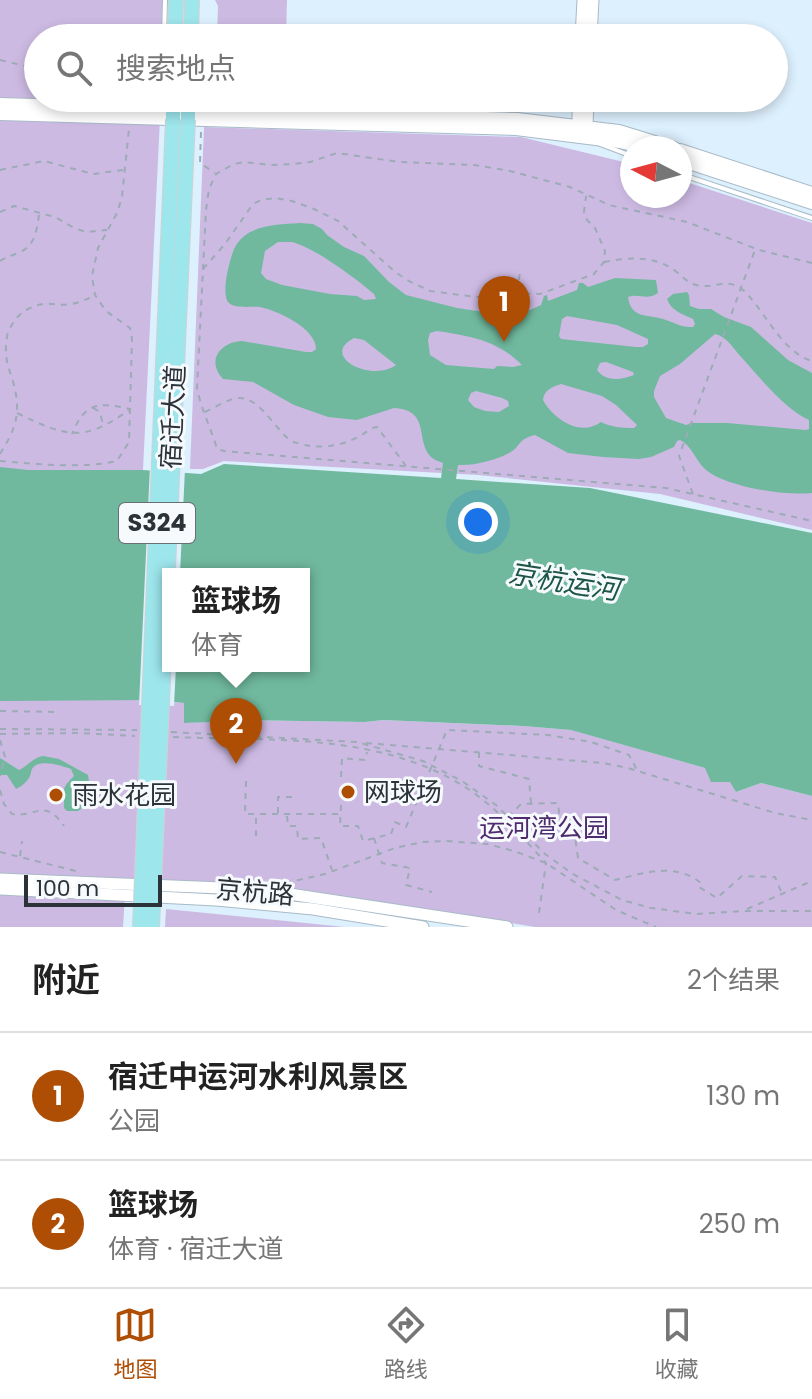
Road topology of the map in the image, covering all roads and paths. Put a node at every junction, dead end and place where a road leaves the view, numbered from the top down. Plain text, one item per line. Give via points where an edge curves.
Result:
1 (165, 0) edge
2 (176, 0) edge
3 (192, 0) edge
4 (583, 0) edge
5 (593, 0) edge
6 (164, 24) edge
7 (175, 24) edge
8 (191, 24) edge
9 (582, 24) edge
10 (592, 24) edge
11 (0, 60) edge
12 (24, 66) edge
13 (0, 104) edge
14 (24, 105) edge
15 (163, 112) edge
16 (179, 112) edge
17 (179, 112) edge
18 (180, 112) edge
19 (280, 112) edge
20 (580, 112) edge
21 (585, 112) edge
22 (0, 114) edge
23 (130, 118) junction
24 (582, 130) junction
25 (637, 136) edge
26 (620, 142) edge
27 (620, 150) edge
28 (692, 154) edge
29 (692, 164) edge
30 (0, 170) edge
31 (125, 170) junction
32 (216, 174) junction
33 (692, 178) edge
34 (812, 193) edge
35 (587, 195) junction
36 (812, 203) edge
37 (0, 212) edge
38 (39, 213) junction
39 (812, 218) edge
40 (108, 229) junction
41 (755, 249) junction
42 (0, 261) edge
43 (604, 262) junction
44 (812, 263) edge
45 (203, 269) junction
46 (520, 272) dead end
47 (740, 288) junction
48 (517, 293) junction
49 (95, 295) junction
50 (8, 332) junction
51 (0, 333) edge
52 (0, 358) edge
53 (812, 361) edge
54 (4, 366) dead end
55 (92, 408) junction
56 (130, 409) junction
57 (16, 413) junction
58 (204, 413) junction
59 (103, 427) junction
60 (72, 434) junction
61 (0, 454) edge
62 (0, 461) edge
63 (406, 466) junction
64 (693, 494) junction
65 (812, 521) edge
66 (164, 568) edge
67 (162, 624) edge
68 (0, 711) edge
69 (60, 712) dead end
70 (0, 729) edge
71 (147, 731) dead end
72 (162, 732) dead end
73 (0, 734) edge
74 (141, 736) dead end
75 (171, 737) dead end
76 (0, 740) edge
77 (357, 742) junction
78 (368, 747) junction
79 (439, 749) junction
80 (479, 752) junction
81 (432, 766) junction
82 (430, 770) junction
83 (637, 771) junction
84 (0, 776) edge
85 (341, 777) dead end
86 (246, 781) dead end
87 (0, 790) edge
88 (293, 797) dead end
89 (532, 804) junction
90 (341, 805) dead end
91 (256, 814) junction
92 (278, 814) junction
93 (287, 814) junction
94 (341, 814) junction
95 (506, 818) junction
96 (812, 820) edge
97 (64, 826) dead end
98 (256, 836) dead end
99 (374, 838) junction
100 (22, 841) dead end
101 (379, 854) junction
102 (20, 858) dead end
103 (546, 863) junction
104 (332, 871) junction
105 (0, 879) edge
106 (812, 881) edge
107 (0, 889) edge
108 (266, 892) junction
109 (432, 892) dead end
110 (782, 894) junction
111 (744, 911) junction
112 (812, 911) edge
113 (539, 913) dead end
114 (140, 927) edge
115 (152, 927) edge
116 (423, 927) edge
117 (507, 927) edge
118 (656, 927) edge

1 - 6 lane
2 - 7 main road
3 - 8 main road
4 - 9 street
5 - 10 street
11 - 12 path
13 - 14 main road
15 - 23 main road
16 - 114 main road, 宿迁大道 / S324, bridge
17 - 66 main road, 宿迁大道 / S324, bridge
18 - 32 path via 200,163
19 - 24 main road via 517,119
20 - 24 street
21 - 24 street
22 - 23 main road
23 - 31 path
24 - 25 main road
24 - 26 main road
24 - 27 lane
28 - 34 main road
29 - 36 main road
30 - 31 path via 44,161 93,174
31 - 40 path via 122,197
32 - 35 path via 244,162 294,164 337,153 510,171
32 - 45 path via 206,210
33 - 39 lane
35 - 41 path via 687,222
35 - 43 path via 584,212 605,251
37 - 38 path via 14,206
38 - 40 path via 86,232
38 - 42 path via 33,241
40 - 49 path via 93,263
41 - 44 path
41 - 47 path
43 - 47 path via 640,258 672,268 697,286 724,283
43 - 48 path via 587,278 540,294
45 - 48 path via 253,204 275,198 338,221 395,272 430,291 477,297
45 - 58 path via 197,388
46 - 48 path
47 - 53 path via 798,355
47 - 64 path via 681,447 679,456
49 - 50 path via 69,305 29,308
49 - 56 path via 106,311 130,328
50 - 51 path
50 - 52 path
54 - 57 path
55 - 56 path
55 - 59 path via 100,412
55 - 60 path via 83,413
56 - 59 path
56 - 62 path via 129,442 117,461
57 - 60 path
57 - 61 path
58 - 63 path via 217,449
58 - 63 path via 240,398 248,400 293,442 307,446 341,444 377,427
59 - 60 path
63 - 64 path
64 - 65 path
67 - 115 main road, 宿迁大道 / S324, bridge
68 - 69 path
70 - 71 path
72 - 77 path
73 - 74 path
75 - 78 path
76 - 84 path via 5,757
77 - 78 path
77 - 79 path
78 - 81 path
78 - 82 path
78 - 85 path via 365,760 342,758
79 - 80 path
79 - 81 path
79 - 83 path via 447,730 548,735 629,755
80 - 83 path
80 - 89 path via 479,766 529,779
81 - 82 path
81 - 95 path via 462,781
82 - 95 path via 471,791
82 - 99 path via 406,827 395,822 391,834
83 - 96 path
86 - 91 path via 245,814
87 - 97 path via 12,814 46,810
88 - 92 path via 278,797
89 - 95 path via 521,804
89 - 110 path via 558,803 562,839 575,837 578,858 615,880 669,871 694,877 699,887 717,898 742,876 775,877
90 - 94 path
91 - 92 path
91 - 98 path
92 - 93 path
93 - 94 path
93 - 104 path via 288,826 297,826 298,839 321,838
94 - 99 path via 340,826 358,826 363,841
95 - 103 path
95 - 111 path via 573,874 622,900 697,914
99 - 101 path
100 - 102 path
101 - 103 path via 422,842 470,842
101 - 104 path
101 - 109 path via 382,863 410,868 406,885
103 - 113 path
103 - 118 path via 616,910
104 - 108 path
105 - 108 street, 京杭路
106 - 110 path
107 - 116 street, 京杭路 via 216,900
108 - 117 street, 京杭路
110 - 111 path
111 - 112 path

